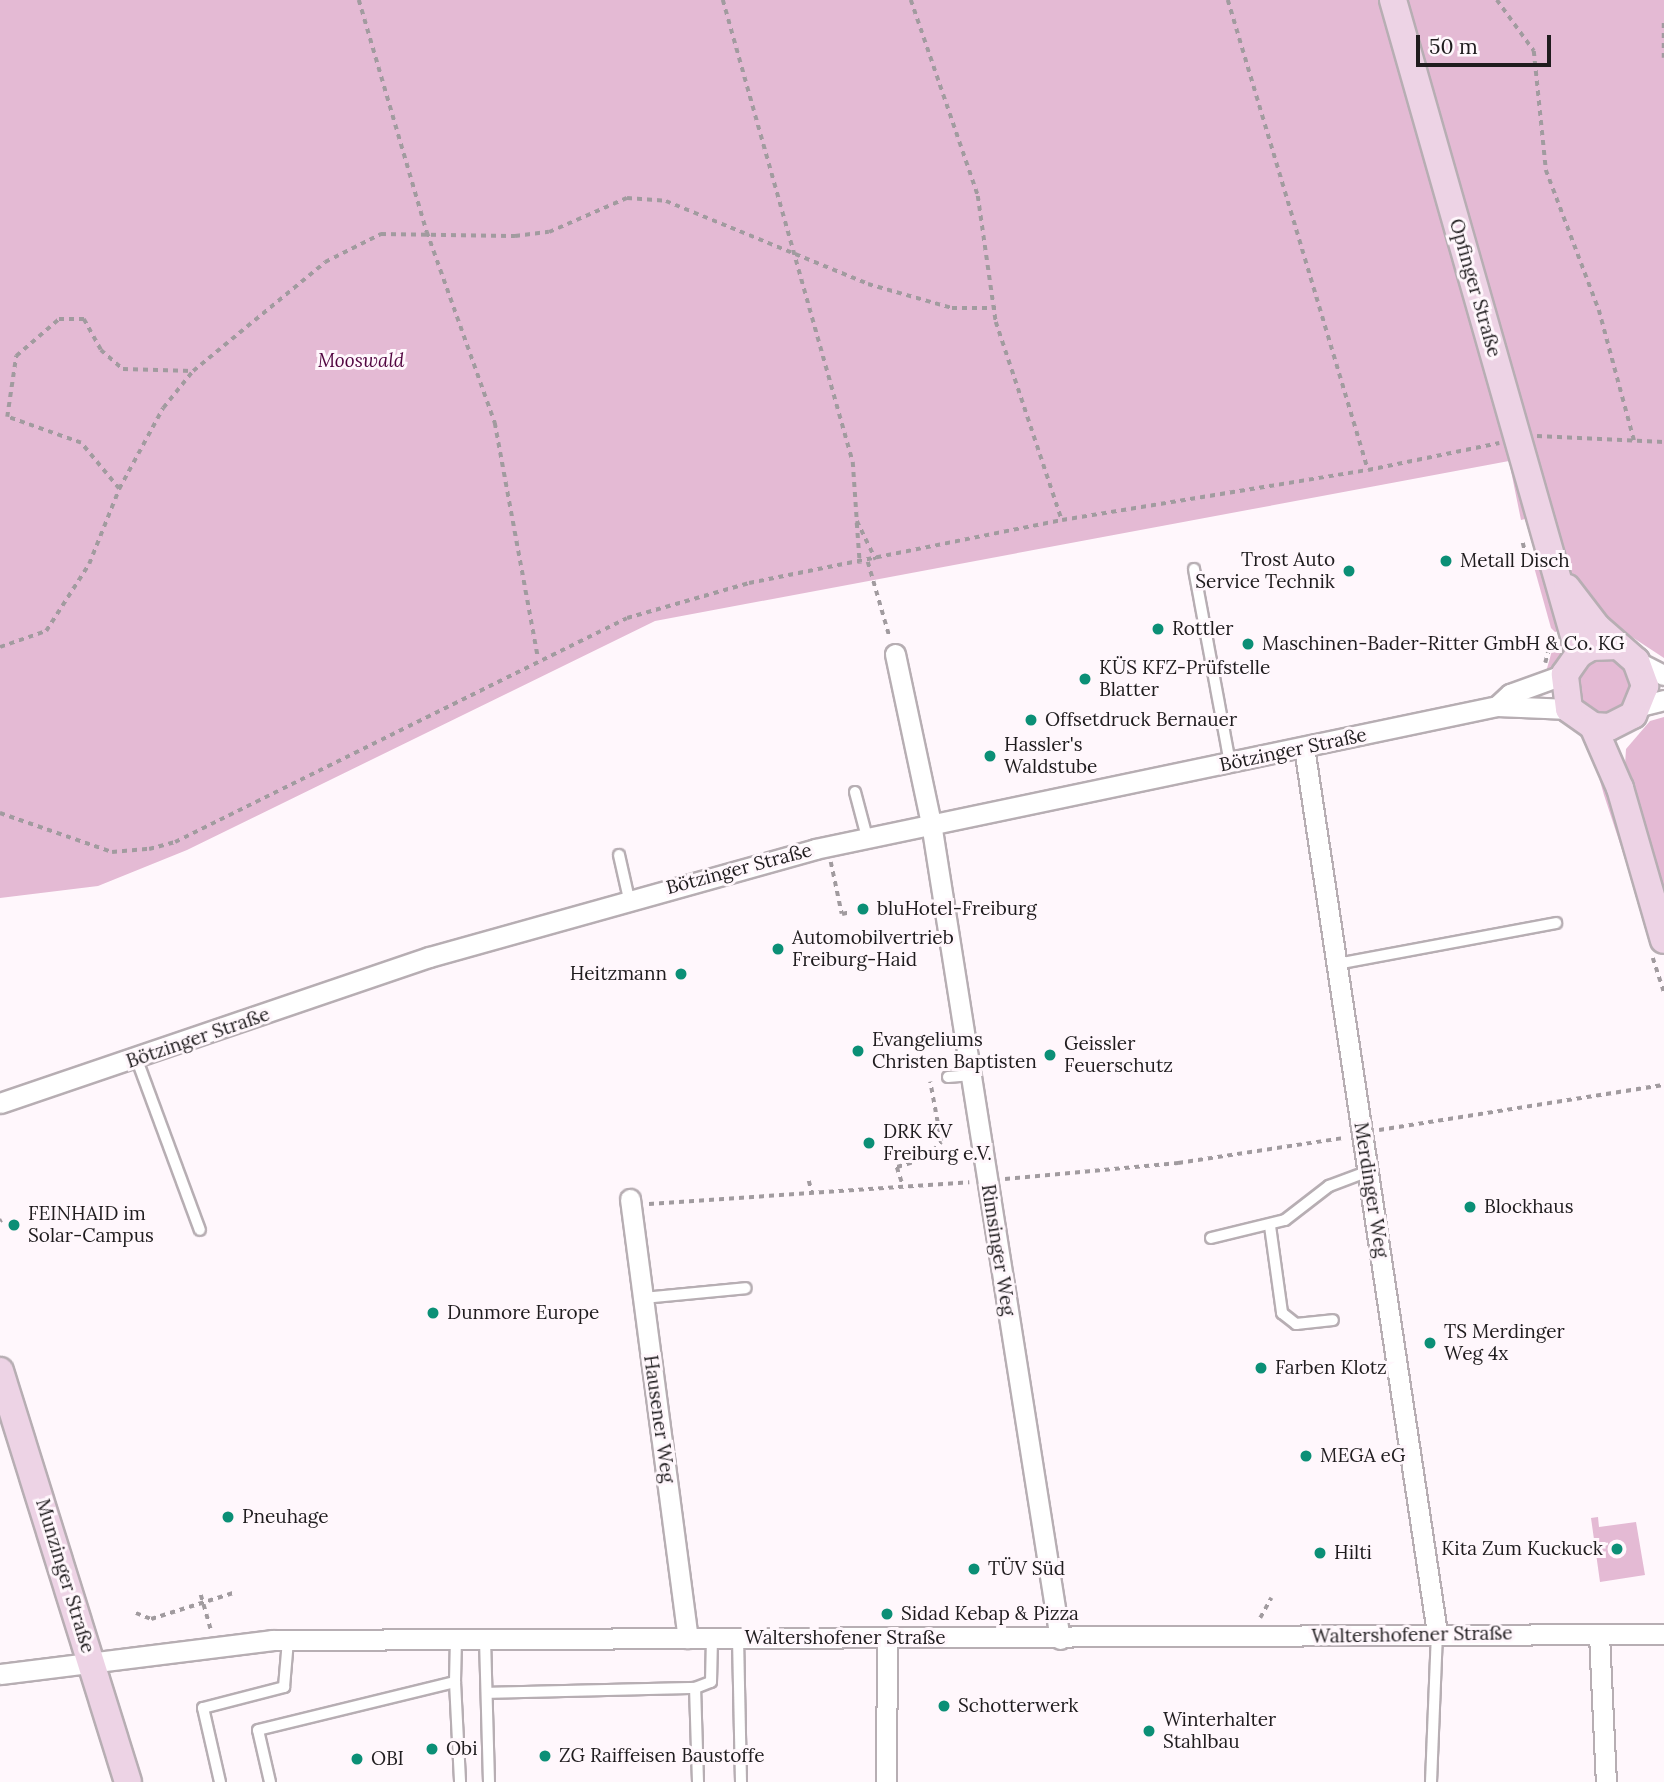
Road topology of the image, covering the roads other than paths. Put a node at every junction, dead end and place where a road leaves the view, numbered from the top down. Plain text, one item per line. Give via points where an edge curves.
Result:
1 (1393, 0) edge
2 (1194, 569) dead end
3 (1558, 575) junction
4 (1627, 653) junction
5 (895, 654) road end
6 (1572, 664) junction
7 (1664, 675) edge
8 (1497, 706) junction
9 (1569, 709) junction
10 (1642, 709) edge
11 (1593, 726) junction
12 (1304, 747) junction
13 (1230, 763) junction
14 (1620, 788) junction
15 (855, 792) dead end
16 (930, 823) junction
17 (867, 837) junction
18 (619, 855) dead end
19 (629, 899) junction
20 (1556, 923) dead end
21 (1664, 940) edge
22 (1337, 964) junction
23 (136, 1060) junction
24 (972, 1075) junction
25 (948, 1077) dead end
26 (0, 1103) edge
27 (1369, 1171) junction
28 (631, 1202) road end
29 (1270, 1226) junction
30 (200, 1230) dead end
31 (1211, 1238) dead end
32 (746, 1288) dead end
33 (643, 1297) junction
34 (1333, 1320) dead end
35 (0, 1371) edge
36 (1437, 1633) junction
37 (1599, 1634) junction
38 (1664, 1634) edge
39 (688, 1638) junction
40 (712, 1638) junction
41 (887, 1638) junction
42 (456, 1639) junction
43 (485, 1639) junction
44 (738, 1639) junction
45 (1060, 1639) junction
46 (288, 1640) junction
47 (92, 1665) junction
48 (0, 1674) edge
49 (456, 1682) junction
50 (695, 1688) junction
51 (487, 1693) junction
52 (128, 1782) edge
53 (219, 1782) edge
54 (270, 1782) edge
55 (460, 1782) edge
56 (489, 1782) edge
57 (698, 1782) edge
58 (741, 1782) edge
59 (886, 1782) edge
60 (1431, 1782) edge
61 (1606, 1782) edge

1 - 3 main road, Opfinger Straße
2 - 13 lane
3 - 4 main road, Opfinger Straße via 1590,619
3 - 6 main road, Opfinger Straße
4 - 6 main road via 1591,647
4 - 7 street
4 - 10 main road via 1645,685
5 - 16 street, Rimsinger Weg
6 - 8 street, Bötzinger Straße via 1510,694
6 - 9 main road, Opfinger Straße
8 - 9 street, Bötzinger Straße
8 - 12 street, Bötzinger Straße
9 - 11 main road
10 - 11 main road
10 - 14 main road via 1618,741
11 - 14 main road
12 - 13 street, Bötzinger Straße
12 - 22 street, Merdinger Weg
13 - 16 street, Bötzinger Straße
14 - 21 main road
15 - 17 lane
16 - 17 street, Bötzinger Straße
16 - 24 street, Rimsinger Weg
17 - 19 street, Bötzinger Straße
18 - 19 lane
19 - 23 street, Bötzinger Straße via 429,957
20 - 22 lane
22 - 27 street, Merdinger Weg
23 - 26 street, Bötzinger Straße
23 - 30 lane
24 - 25 lane
24 - 45 street, Rimsinger Weg
27 - 29 lane via 1338,1181
27 - 36 street, Merdinger Weg
28 - 33 street, Hausener Weg
29 - 31 lane
29 - 34 lane via 1282,1313 1296,1324
32 - 33 lane
33 - 39 street, Hausener Weg
35 - 47 main road, Munzinger Straße
36 - 37 street, Waltershofener Straße
36 - 45 street, Waltershofener Straße
36 - 60 lane
37 - 38 street, Waltershofener Straße
37 - 61 street
39 - 40 street, Waltershofener Straße
39 - 43 street, Waltershofener Straße
40 - 44 street, Waltershofener Straße
40 - 50 lane via 710,1682
41 - 44 street, Waltershofener Straße
41 - 45 street, Waltershofener Straße
41 - 59 street
42 - 43 street, Waltershofener Straße
42 - 46 street, Waltershofener Straße
42 - 49 lane
43 - 51 lane
44 - 58 lane
46 - 47 street, Waltershofener Straße via 216,1645
46 - 53 lane via 284,1687 203,1708
47 - 48 street, Waltershofener Straße
47 - 52 main road, Munzinger Straße
49 - 54 lane via 258,1730
49 - 55 lane
50 - 51 lane
50 - 57 lane
51 - 56 lane

